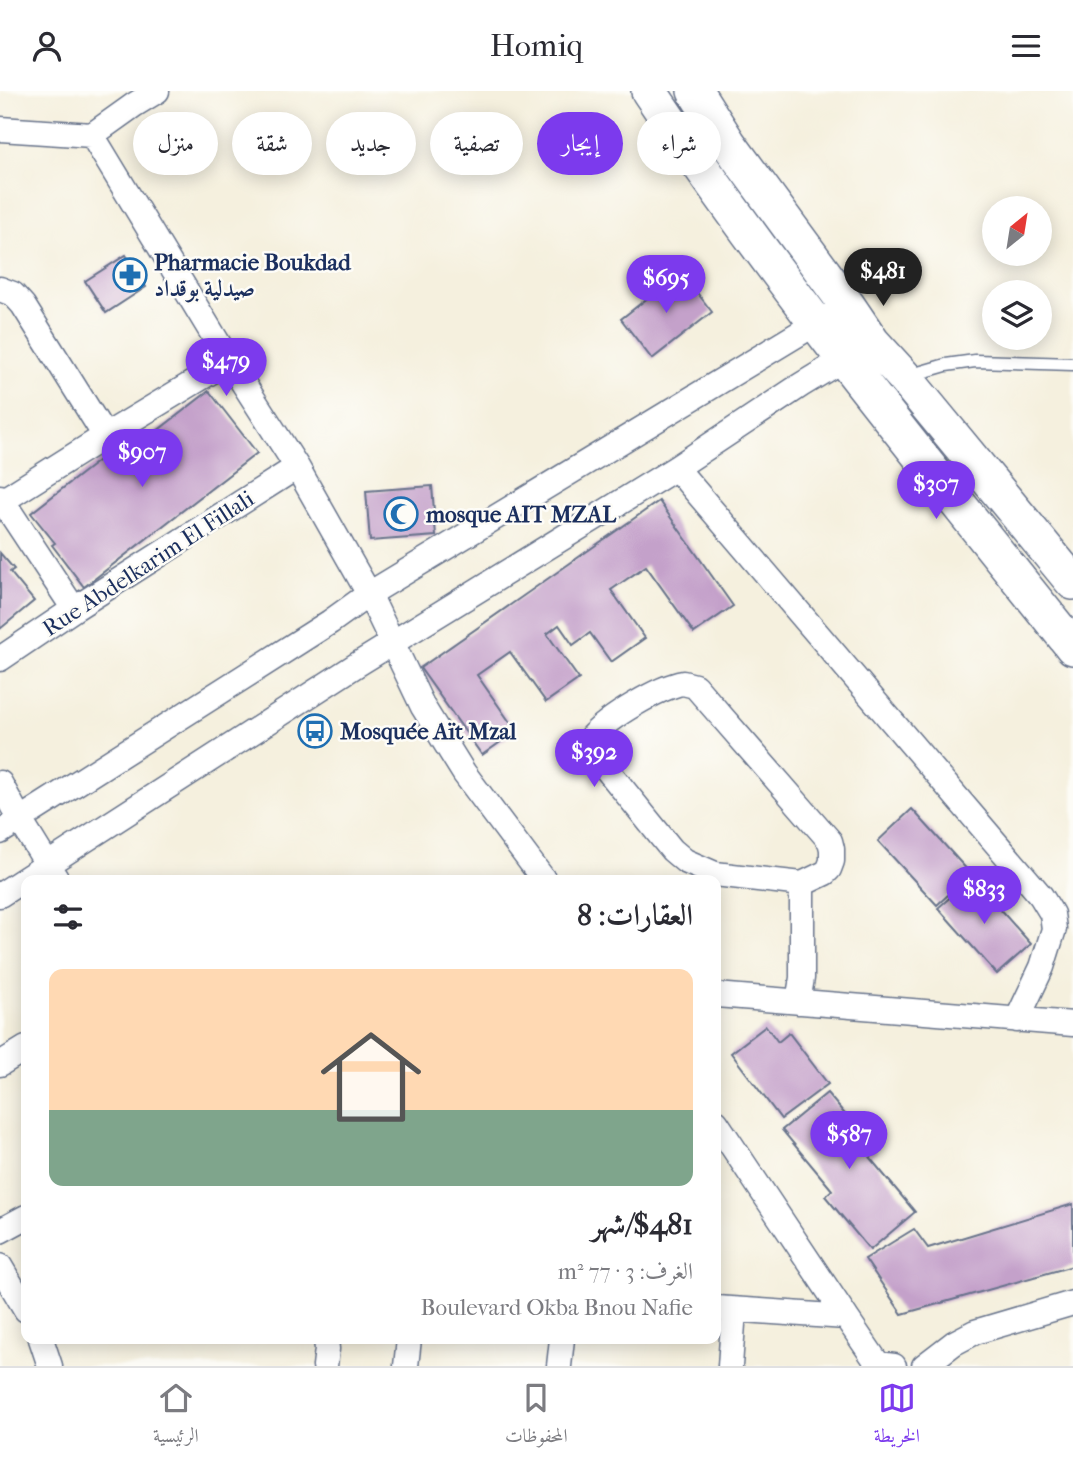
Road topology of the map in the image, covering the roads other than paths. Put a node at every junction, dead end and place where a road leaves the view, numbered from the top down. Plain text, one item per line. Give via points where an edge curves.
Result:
1 (157, 91) edge
2 (649, 91) edge
3 (695, 91) edge
4 (132, 98) edge
5 (1, 124) edge
6 (92, 135) junction
7 (0, 289) edge
8 (847, 305) junction
9 (816, 323) junction
10 (872, 342) junction
11 (843, 359) junction
12 (229, 361) junction
13 (1073, 364) edge
14 (904, 377) junction
15 (105, 436) junction
16 (297, 467) junction
17 (676, 468) junction
18 (1, 499) edge
19 (1073, 582) edge
20 (369, 594) junction
21 (74, 609) junction
22 (391, 644) junction
23 (1073, 647) edge
24 (0, 659) edge
25 (0, 783) edge
26 (10, 826) edge
27 (52, 873) edge
28 (540, 875) edge
29 (802, 884) junction
30 (21, 886) edge
31 (0, 894) edge
32 (721, 995) edge
33 (798, 1002) junction
34 (1017, 1020) junction
35 (1073, 1024) edge
36 (21, 1051) edge
37 (0, 1064) edge
38 (721, 1130) edge
39 (21, 1220) edge
40 (0, 1231) edge
41 (0, 1266) edge
42 (21, 1302) edge
43 (1073, 1303) edge
44 (725, 1309) edge
45 (846, 1317) junction
46 (43, 1344) edge
47 (326, 1344) edge
48 (409, 1344) edge
49 (561, 1344) edge
50 (883, 1365) edge
51 (50, 1366) edge
52 (325, 1366) edge
53 (406, 1366) edge
54 (559, 1366) edge
55 (730, 1366) edge
56 (924, 1366) edge

1 - 4 street
2 - 9 main road
3 - 8 main road
4 - 6 street
5 - 6 street
6 - 12 street
7 - 15 street via 23,305
8 - 9 street
8 - 10 main road
9 - 11 main road
9 - 20 street
10 - 11 street
10 - 14 main road
11 - 17 street
11 - 23 main road
12 - 15 street
12 - 16 street
13 - 14 lane via 975,361
14 - 19 main road
15 - 18 street
16 - 20 street
16 - 21 street, Rue Abdelkarim El Fillali
17 - 22 street
17 - 34 street via 1041,895 1054,929
18 - 21 street
20 - 22 street
20 - 26 street
21 - 24 street, Rue Abdelkarim El Fillali
22 - 27 street
22 - 28 street via 464,773
25 - 26 street
26 - 27 street
29 - 29 street via 829,869 830,841 695,687 683,683 662,689 604,723 592,736 592,751 685,861 715,874
29 - 33 street
30 - 31 street
32 - 33 street
33 - 34 street
34 - 35 street
36 - 37 street
38 - 45 street
39 - 40 street
41 - 42 street
43 - 56 street via 975,1332
44 - 45 street
44 - 55 street
45 - 50 street
46 - 51 street
47 - 52 street
48 - 53 street
49 - 54 street

